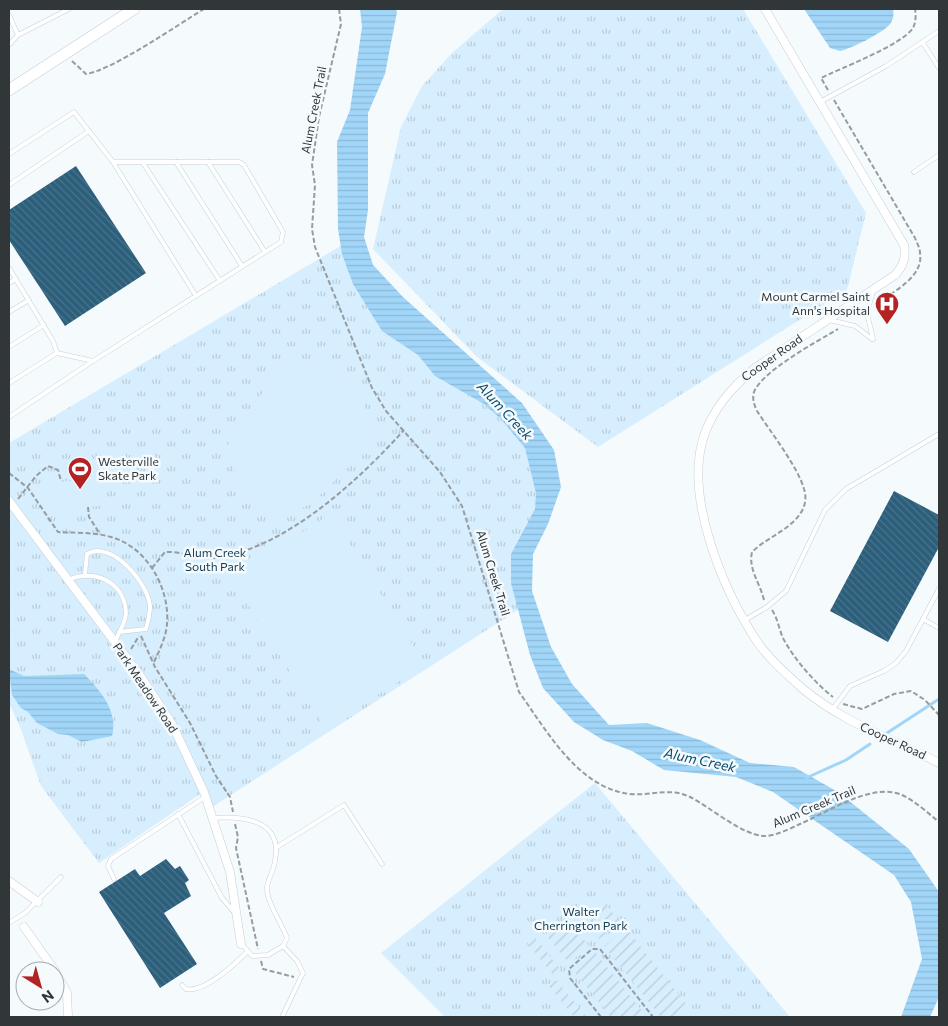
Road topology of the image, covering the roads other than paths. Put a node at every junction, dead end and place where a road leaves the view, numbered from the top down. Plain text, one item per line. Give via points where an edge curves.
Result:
1 (69, 9) edge
2 (134, 9) edge
3 (765, 9) edge
4 (9, 15) edge
5 (939, 31) edge
6 (18, 35) junction
7 (923, 43) junction
8 (9, 45) edge
9 (939, 68) edge
10 (9, 90) edge
11 (820, 102) junction
12 (89, 131) junction
13 (9, 154) edge
14 (939, 155) edge
15 (113, 162) junction
16 (176, 162) junction
17 (208, 162) junction
18 (143, 163) junction
19 (914, 172) dead end
20 (9, 185) edge
21 (265, 252) junction
22 (242, 266) junction
23 (9, 268) edge
24 (16, 279) junction
25 (220, 281) junction
26 (9, 283) edge
27 (873, 290) junction
28 (196, 296) junction
29 (29, 300) junction
30 (9, 312) edge
31 (827, 320) junction
32 (44, 325) junction
33 (9, 347) edge
34 (57, 353) junction
35 (93, 361) junction
36 (9, 383) edge
37 (9, 417) edge
38 (939, 434) edge
39 (10, 503) edge
40 (85, 574) junction
41 (68, 580) junction
42 (939, 589) edge
43 (923, 619) junction
44 (745, 620) junction
45 (939, 628) edge
46 (119, 632) junction
47 (115, 642) junction
48 (832, 711) junction
49 (939, 763) edge
50 (205, 797) junction
51 (178, 814) junction
52 (212, 818) junction
53 (277, 847) junction
54 (382, 864) dead end
55 (61, 877) dead end
56 (114, 879) dead end
57 (9, 881) edge
58 (38, 902) junction
59 (236, 914) junction
60 (9, 923) edge
61 (24, 926) dead end
62 (241, 944) joint
63 (283, 946) junction
64 (248, 952) junction
65 (48, 961) edge
66 (182, 984) dead end
67 (65, 990) edge
68 (68, 1017) edge
69 (282, 1017) edge

1 - 6 lane
2 - 10 main road
3 - 11 street, Cooper Road
4 - 6 lane
5 - 7 lane
6 - 8 lane
7 - 9 lane
7 - 11 lane
11 - 27 street, Cooper Road via 904,245 903,267
12 - 13 lane via 74,112
12 - 15 lane
12 - 20 lane
14 - 19 lane
15 - 18 lane
15 - 28 lane
16 - 17 lane
16 - 18 lane
16 - 22 lane
17 - 21 lane
17 - 21 lane via 239,162 248,168 283,232 281,242
18 - 25 lane
21 - 22 lane
22 - 25 lane
23 - 24 lane
24 - 26 lane
24 - 29 lane
25 - 28 lane
27 - 31 street, Cooper Road
27 - 31 lane via 867,310 873,339 856,326
28 - 35 lane
29 - 30 lane
29 - 32 lane
31 - 44 street, Cooper Road via 755,368 734,386 717,408 705,433 699,459 703,514 721,570
32 - 33 lane
32 - 34 lane
34 - 35 lane
34 - 36 lane
35 - 37 lane
38 - 44 lane via 846,489 833,501 825,510 786,591
39 - 41 street, Park Meadow Road
40 - 41 lane
40 - 46 lane via 107,580 123,600 126,614
40 - 46 lane via 87,554 105,551 138,578 150,607 146,629
41 - 47 street, Park Meadow Road
42 - 43 lane
43 - 45 lane
43 - 48 lane via 896,663 850,686
44 - 48 street, Cooper Road via 759,644 776,663
46 - 47 lane
47 - 50 street, Park Meadow Road via 172,724
48 - 49 street, Cooper Road
50 - 51 lane
50 - 52 street, Park Meadow Road
51 - 56 lane via 111,859 108,866
51 - 59 lane via 222,898
52 - 53 lane via 254,819 265,826
52 - 59 street, Park Meadow Road via 230,872
53 - 54 lane via 344,805
53 - 63 lane via 267,888 270,904 287,938
55 - 58 lane
57 - 58 street
58 - 60 lane
59 - 62 street, Park Meadow Road
61 - 65 street
62 - 64 lane, Park Meadow Road
63 - 64 lane via 268,955 252,956
63 - 69 lane via 304,973
64 - 66 lane via 218,977 197,989 186,989
67 - 68 street

